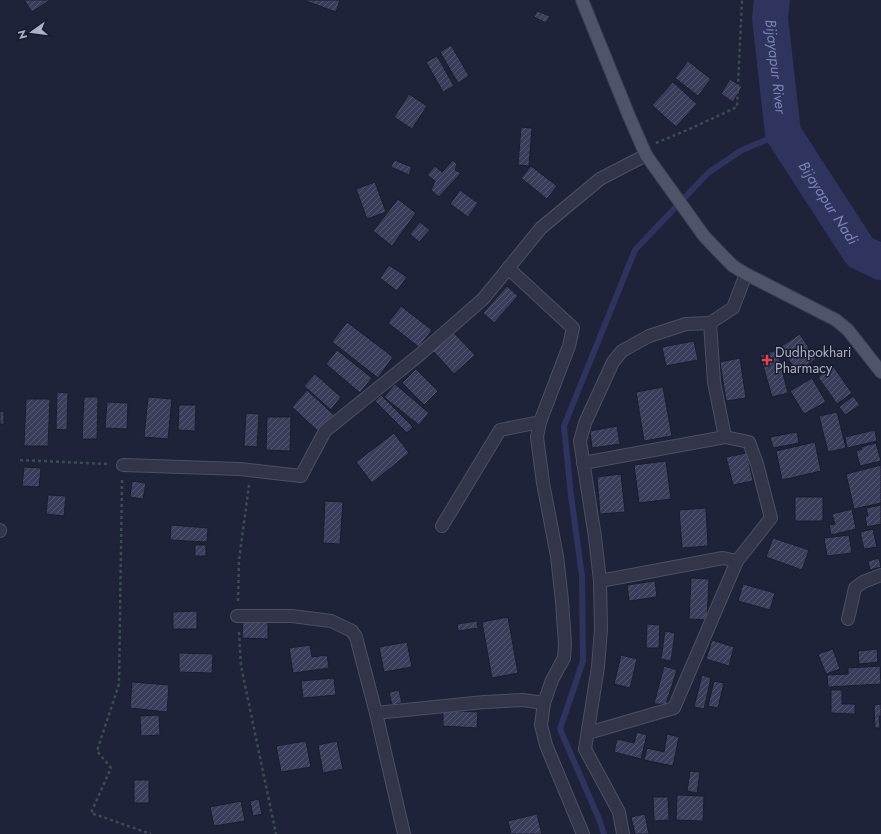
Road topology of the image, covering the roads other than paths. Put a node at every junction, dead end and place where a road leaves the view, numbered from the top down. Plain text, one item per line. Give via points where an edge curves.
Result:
1 (582, 0) edge
2 (644, 152) junction
3 (508, 268) junction
4 (746, 274) junction
5 (710, 323) junction
6 (881, 372) edge
7 (540, 422) junction
8 (725, 437) junction
9 (583, 463) junction
10 (123, 465) road end
11 (442, 526) dead end
12 (737, 561) junction
13 (881, 575) edge
14 (600, 581) junction
15 (237, 616) road end
16 (848, 618) dead end
17 (544, 702) junction
18 (376, 713) junction
19 (588, 733) junction
20 (404, 834) edge
21 (583, 834) edge
22 (623, 834) edge

1 - 2 main road
2 - 3 street via 600,179 541,228
2 - 4 main road via 704,236 733,266
3 - 7 street via 573,328 569,346
3 - 10 street via 483,299 418,356 325,431 301,476 240,469
4 - 5 street via 733,308
4 - 6 main road via 836,320 848,330
5 - 8 street via 714,382
5 - 9 street via 686,324 649,336 622,351 613,362 585,423 580,441
7 - 11 street via 500,430
7 - 17 street via 538,437 543,482 557,556 565,644 564,658
8 - 9 street
8 - 12 street via 749,442 771,518
9 - 14 street
12 - 14 street via 723,558
12 - 19 street via 674,708
13 - 16 street via 863,582 856,588
14 - 19 street via 601,629
15 - 18 street via 292,616 331,621 352,631 356,637
17 - 18 street via 484,702
17 - 21 street via 541,725 546,745
18 - 20 street
19 - 22 street via 585,749 618,812

